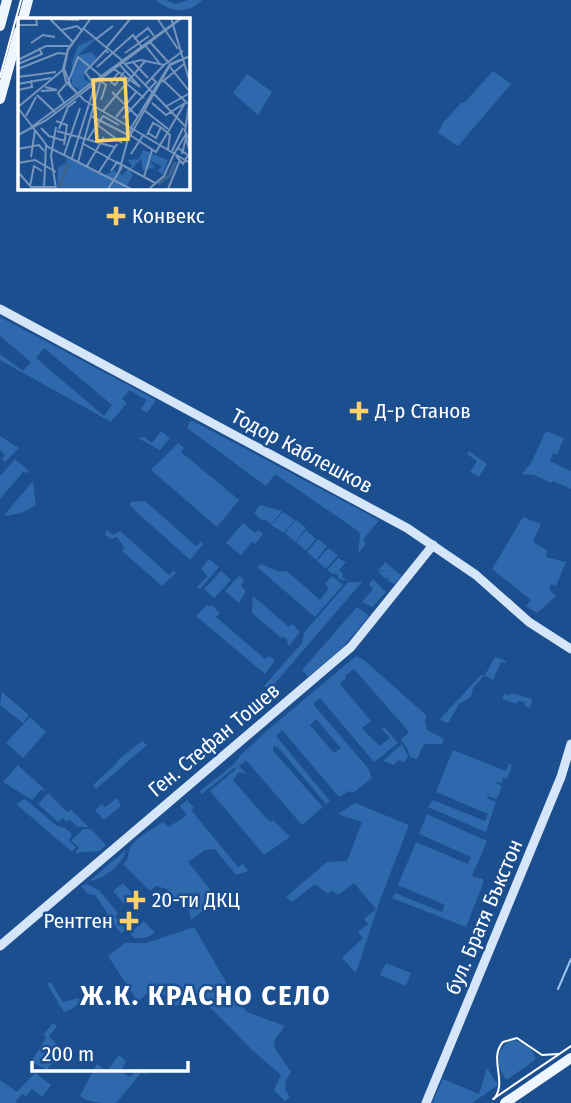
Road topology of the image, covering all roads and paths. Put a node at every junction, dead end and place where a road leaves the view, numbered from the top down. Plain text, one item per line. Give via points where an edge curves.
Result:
1 (7, 0) edge
2 (28, 0) edge
3 (23, 18) edge
4 (0, 26) edge
5 (18, 36) edge
6 (0, 99) edge
7 (0, 309) edge
8 (433, 545) junction
9 (571, 649) edge
10 (571, 744) edge
11 (0, 946) edge
12 (571, 1058) edge
13 (426, 1103) edge
14 (505, 1103) edge

1 - 4 main road
2 - 3 main road
5 - 6 main road
7 - 8 street, Тодор Каблешков
8 - 9 street, Тодор Каблешков via 476,575 529,622
8 - 11 street, Ген. Стефан Тошев via 351,647
10 - 13 street, бул. Братя Бъкстон
12 - 14 main road

